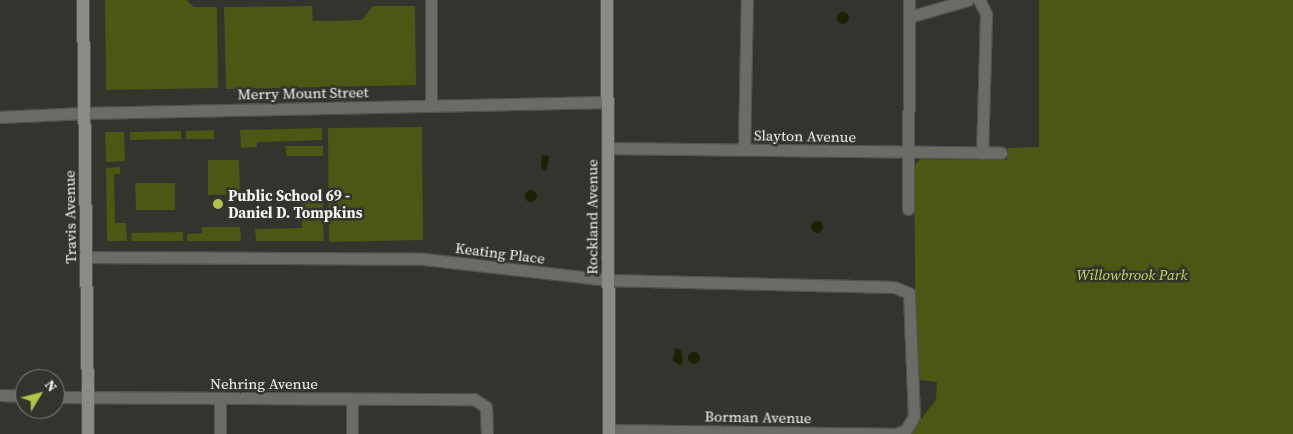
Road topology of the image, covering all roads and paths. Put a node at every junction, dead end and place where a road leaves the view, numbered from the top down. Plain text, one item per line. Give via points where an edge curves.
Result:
1 (83, 0) edge
2 (431, 0) edge
3 (607, 0) edge
4 (747, 0) edge
5 (908, 0) edge
6 (968, 0) edge
7 (979, 0) edge
8 (909, 17) junction
9 (608, 102) junction
10 (431, 105) junction
11 (85, 113) junction
12 (0, 118) edge
13 (608, 148) junction
14 (744, 150) junction
15 (907, 152) junction
16 (982, 153) junction
17 (1001, 153) dead end
18 (908, 210) dead end
19 (86, 257) junction
20 (608, 280) junction
21 (0, 395) edge
22 (15, 396) edge
23 (65, 397) edge
24 (87, 398) junction
25 (220, 399) junction
26 (352, 399) junction
27 (906, 430) joint
28 (609, 432) edge
29 (88, 434) edge
30 (220, 434) edge
31 (352, 434) edge
32 (487, 434) edge

1 - 11 street, Travis Avenue
2 - 10 street
3 - 9 street, Rockland Avenue
4 - 14 street
5 - 8 street
6 - 8 street
7 - 16 street via 986,14
8 - 15 street
9 - 10 street, Merry Mount Street
9 - 13 street, Rockland Avenue
10 - 11 street, Merry Mount Street
11 - 12 street, Merry Mount Street
11 - 19 street, Travis Avenue
13 - 14 street, Slayton Avenue
13 - 20 street, Rockland Avenue
14 - 15 street, Slayton Avenue
15 - 16 street, Slayton Avenue
15 - 18 street
16 - 17 street, Slayton Avenue
19 - 20 street, Keating Place via 424,259
19 - 24 street, Travis Avenue
20 - 27 street, Keating Place via 894,287 908,291 914,416
20 - 28 street, Rockland Avenue
21 - 22 street
23 - 24 street, Nehring Avenue
24 - 25 street, Nehring Avenue
24 - 29 street, Travis Avenue
25 - 26 street, Nehring Avenue
25 - 30 street
26 - 31 street
26 - 32 street, Nehring Avenue via 474,399 486,408
27 - 28 street, Borman Avenue via 896,434

